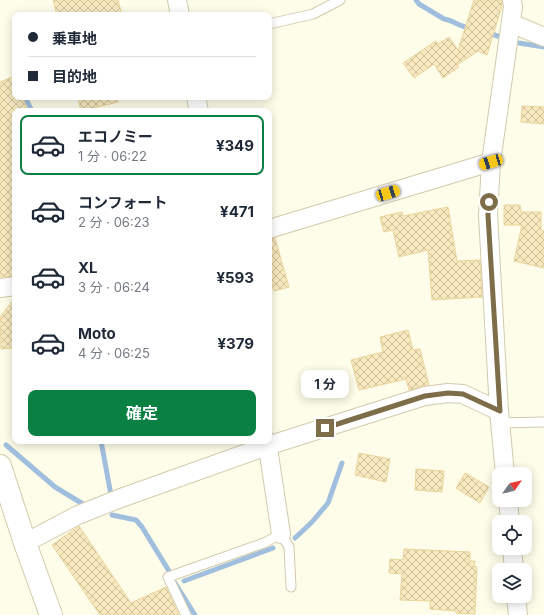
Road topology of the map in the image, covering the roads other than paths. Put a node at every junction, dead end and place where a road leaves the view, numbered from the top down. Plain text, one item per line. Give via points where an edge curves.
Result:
1 (176, 0) edge
2 (340, 0) edge
3 (512, 0) edge
4 (179, 12) edge
5 (272, 23) edge
6 (511, 23) junction
7 (544, 38) edge
8 (491, 162) junction
9 (272, 228) edge
10 (12, 286) edge
11 (0, 288) edge
12 (500, 417) junction
13 (544, 422) edge
14 (272, 442) edge
15 (264, 444) edge
16 (267, 444) edge
17 (0, 466) edge
18 (505, 467) edge
19 (280, 534) junction
20 (25, 543) junction
21 (291, 587) dead end
22 (517, 603) edge
23 (51, 615) edge
24 (186, 615) edge
25 (518, 615) edge

1 - 4 street
2 - 5 lane via 313,14
3 - 6 street
6 - 7 street
6 - 8 street
8 - 9 street
8 - 12 street via 488,215
10 - 11 street
12 - 13 lane
12 - 14 street via 463,394 448,393 425,396
12 - 18 street
15 - 20 street via 78,515
16 - 19 street
17 - 20 street
19 - 21 lane via 289,547
19 - 24 lane via 264,543 168,577
20 - 23 street
22 - 25 street

